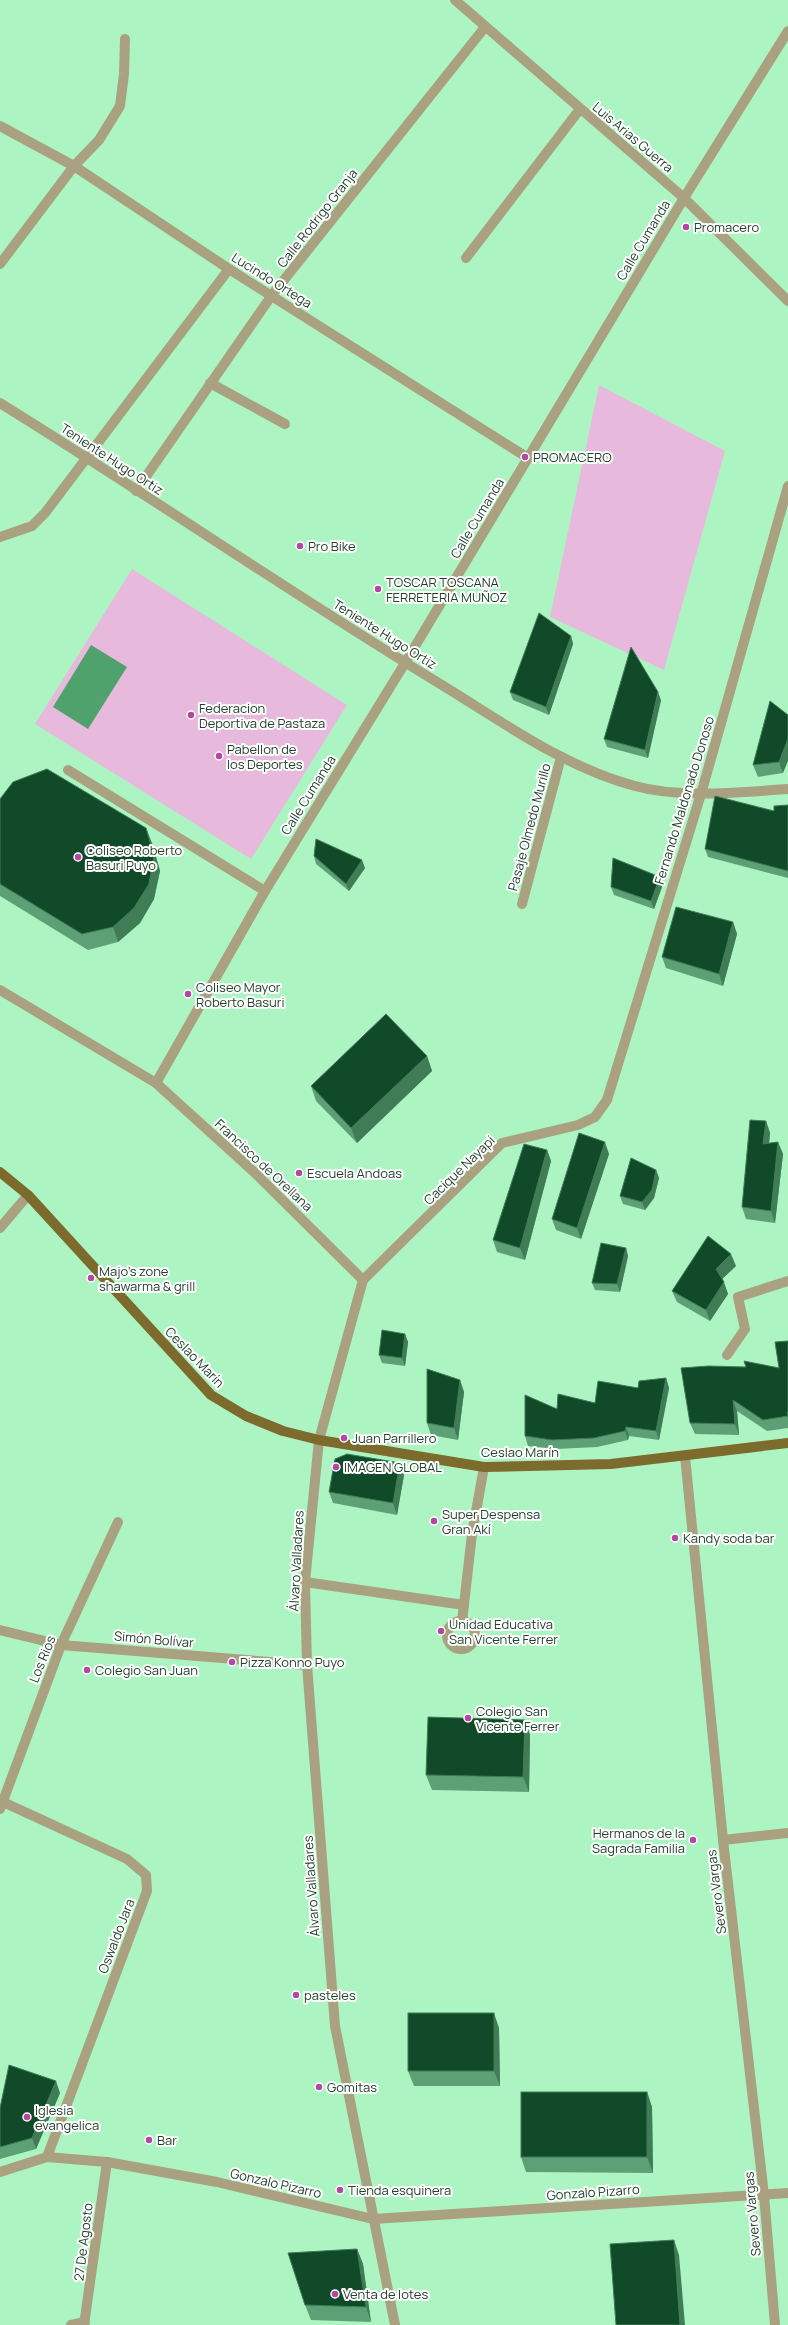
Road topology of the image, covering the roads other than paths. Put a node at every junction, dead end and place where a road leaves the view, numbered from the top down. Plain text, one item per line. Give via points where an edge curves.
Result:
1 (455, 0) edge
2 (485, 27) junction
3 (788, 31) edge
4 (125, 39) dead end
5 (580, 110) junction
6 (0, 126) edge
7 (74, 166) junction
8 (684, 198) junction
9 (466, 258) dead end
10 (0, 264) edge
11 (229, 268) junction
12 (272, 294) junction
13 (788, 301) edge
14 (210, 383) junction
15 (0, 403) edge
16 (285, 424) dead end
17 (88, 458) junction
18 (528, 458) junction
19 (788, 486) edge
20 (136, 491) junction
21 (0, 537) edge
22 (405, 663) junction
23 (561, 757) junction
24 (68, 770) dead end
25 (788, 789) edge
26 (701, 794) junction
27 (265, 891) junction
28 (522, 904) dead end
29 (0, 990) edge
30 (156, 1084) junction
31 (595, 1117) joint
32 (0, 1172) edge
33 (28, 1195) junction
34 (0, 1228) edge
35 (363, 1280) junction
36 (788, 1281) edge
37 (727, 1355) dead end
38 (319, 1440) junction
39 (788, 1443) edge
40 (685, 1456) junction
41 (484, 1467) junction
42 (118, 1522) dead end
43 (305, 1582) junction
44 (464, 1605) junction
45 (462, 1622) dead end
46 (0, 1630) edge
47 (61, 1645) junction
48 (307, 1665) junction
49 (1, 1806) edge
50 (788, 1833) edge
51 (723, 1840) junction
52 (47, 2156) junction
53 (106, 2162) junction
54 (0, 2172) edge
55 (788, 2193) edge
56 (764, 2195) junction
57 (373, 2219) junction
58 (84, 2323) edge
59 (71, 2325) edge
60 (395, 2325) edge
61 (775, 2325) edge

1 - 2 street, Luis Arias Guerra
2 - 5 street, Luis Arias Guerra
2 - 12 street, Calle Rodrigo Granja
3 - 8 street, Calle Cumanda
4 - 7 street via 120,106 99,140
5 - 8 street, Luis Arias Guerra
5 - 9 street
6 - 7 street, Lucindo Ortega
7 - 10 street
7 - 11 street, Lucindo Ortega
8 - 13 street, Luis Arias Guerra
8 - 18 street, Calle Cumanda
11 - 12 street, Lucindo Ortega
11 - 17 street
12 - 14 street, Calle Rodrigo Granja
12 - 18 street, Lucindo Ortega
14 - 16 street
14 - 20 street, Calle Rodrigo Granja
15 - 17 street, Teniente Hugo Ortiz
17 - 20 street, Teniente Hugo Ortiz
17 - 21 street via 32,526
18 - 22 street, Calle Cumanda
19 - 26 street, Fernando Maldonado Donoso
20 - 22 street, Teniente Hugo Ortiz
22 - 23 street, Teniente Hugo Ortiz
22 - 27 street, Calle Cumanda
23 - 26 street, Teniente Hugo Ortiz via 599,775 638,787
23 - 28 street, Pasaje Olmedo Murillo
24 - 27 street
25 - 26 street, Teniente Hugo Ortiz
26 - 31 street, Fernando Maldonado Donoso via 607,1100
27 - 30 street, Calle Cumanda
29 - 30 street, Francisco de Orellana
30 - 35 street, Francisco de Orellana via 253,1171
31 - 35 street, Cacique Nayapi via 578,1125 502,1143
32 - 33 main road, Ceslao Marín
33 - 34 street
33 - 38 main road, Ceslao Marín via 211,1395 258,1421 283,1431
35 - 38 street
36 - 37 street via 738,1297 745,1329
38 - 41 main road, Ceslao Marín
38 - 43 street, Álvaro Valladares
39 - 40 main road, Ceslao Marín
40 - 41 main road, Ceslao Marín via 611,1464
40 - 51 street, Severo Vargas
41 - 44 street via 472,1534
42 - 47 street, Los Rios
43 - 44 street
43 - 48 street, Álvaro Valladares
44 - 45 street
46 - 47 street, Simón Bolívar
47 - 48 street, Simón Bolívar
47 - 49 street, Los Rios
48 - 57 street, Álvaro Valladares via 335,2026
49 - 52 street, Oswaldo Jara via 127,1859 146,1875 147,1891
50 - 51 street
51 - 56 street, Severo Vargas
52 - 53 street, Gonzalo Pizarro
52 - 54 street, Gonzalo Pizarro
53 - 57 street, Gonzalo Pizarro via 217,2182
53 - 58 street, 27 De Agosto
55 - 56 street, Gonzalo Pizarro
56 - 57 street, Gonzalo Pizarro
56 - 61 street, Severo Vargas
57 - 60 street, Álvaro Valladares
58 - 59 street

